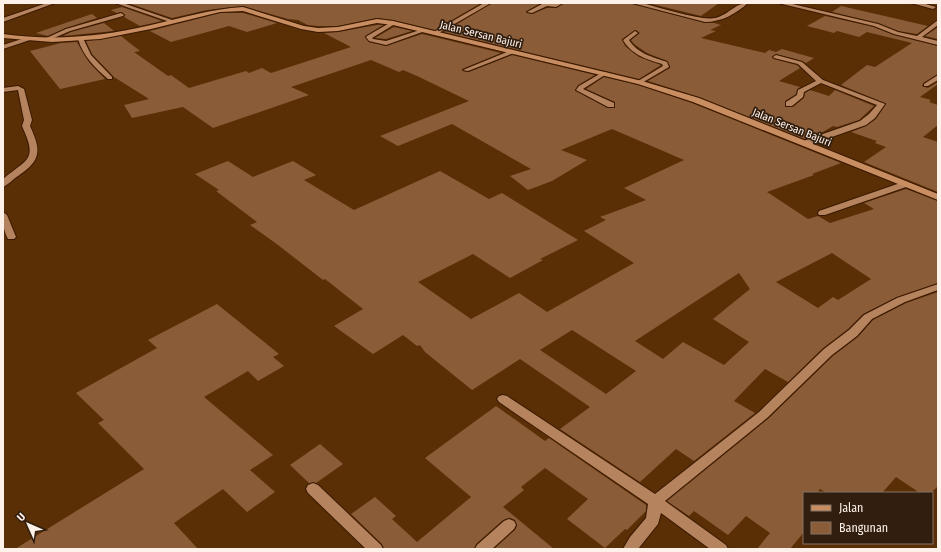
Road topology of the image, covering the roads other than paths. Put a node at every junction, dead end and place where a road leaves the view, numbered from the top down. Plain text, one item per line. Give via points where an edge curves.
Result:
1 (52, 3) edge
2 (118, 3) edge
3 (488, 3) edge
4 (560, 3) edge
5 (635, 3) edge
6 (745, 3) edge
7 (781, 3) edge
8 (914, 3) edge
9 (933, 7) dead end
10 (530, 12) dead end
11 (120, 15) dead end
12 (3, 20) edge
13 (172, 22) junction
14 (938, 22) edge
15 (393, 23) junction
16 (425, 30) junction
17 (435, 33) junction
18 (635, 33) dead end
19 (3, 36) edge
20 (918, 38) junction
21 (28, 40) junction
22 (45, 40) junction
23 (81, 40) junction
24 (938, 43) edge
25 (3, 47) edge
26 (512, 52) junction
27 (776, 58) dead end
28 (466, 70) dead end
29 (606, 73) junction
30 (938, 77) edge
31 (110, 78) dead end
32 (821, 81) junction
33 (640, 82) junction
34 (926, 85) dead end
35 (3, 90) edge
36 (790, 104) dead end
37 (611, 105) dead end
38 (806, 143) junction
39 (3, 184) edge
40 (906, 184) junction
41 (938, 197) edge
42 (822, 213) dead end
43 (3, 215) edge
44 (11, 237) dead end
45 (938, 287) edge
46 (503, 399) dead end
47 (312, 489) dead end
48 (655, 502) junction
49 (509, 525) dead end
50 (376, 549) edge
51 (482, 549) edge
52 (630, 549) edge
53 (721, 549) edge

1 - 12 street
2 - 13 street
3 - 17 street
4 - 10 street via 546,4
5 - 6 street via 715,21
7 - 20 street via 876,25
8 - 9 street
11 - 22 street via 68,30
13 - 15 main road, Jalan Sersan Bajuri via 235,8 318,30 338,29 377,21
13 - 23 main road, Jalan Sersan Bajuri
14 - 20 street
15 - 16 main road, Jalan Sersan Bajuri
15 - 16 street via 369,37 371,40 386,43
16 - 17 main road, Jalan Sersan Bajuri
17 - 26 main road, Jalan Sersan Bajuri
18 - 33 street via 626,40 629,47 641,55 665,63 666,67
19 - 21 main road, Jalan Sersan Bajuri
20 - 24 street
21 - 22 main road, Jalan Sersan Bajuri
21 - 25 street
22 - 23 main road, Jalan Sersan Bajuri
23 - 31 street via 84,49
26 - 28 street
26 - 29 main road, Jalan Sersan Bajuri
27 - 32 street via 800,63
29 - 33 main road, Jalan Sersan Bajuri
29 - 37 street via 581,86 579,90
30 - 34 street
32 - 36 street via 804,88 800,91 801,96
32 - 38 street via 881,104 872,116 863,122
33 - 38 main road, Jalan Sersan Bajuri via 696,100
35 - 39 street via 21,89 28,120 26,126 35,150 34,158 28,165
38 - 40 main road, Jalan Sersan Bajuri
40 - 41 main road, Jalan Sersan Bajuri
40 - 42 street
43 - 44 street
45 - 48 street via 901,300 868,317 763,415
46 - 48 street via 571,442
47 - 50 street
48 - 52 street via 653,520
48 - 53 street
49 - 51 street

